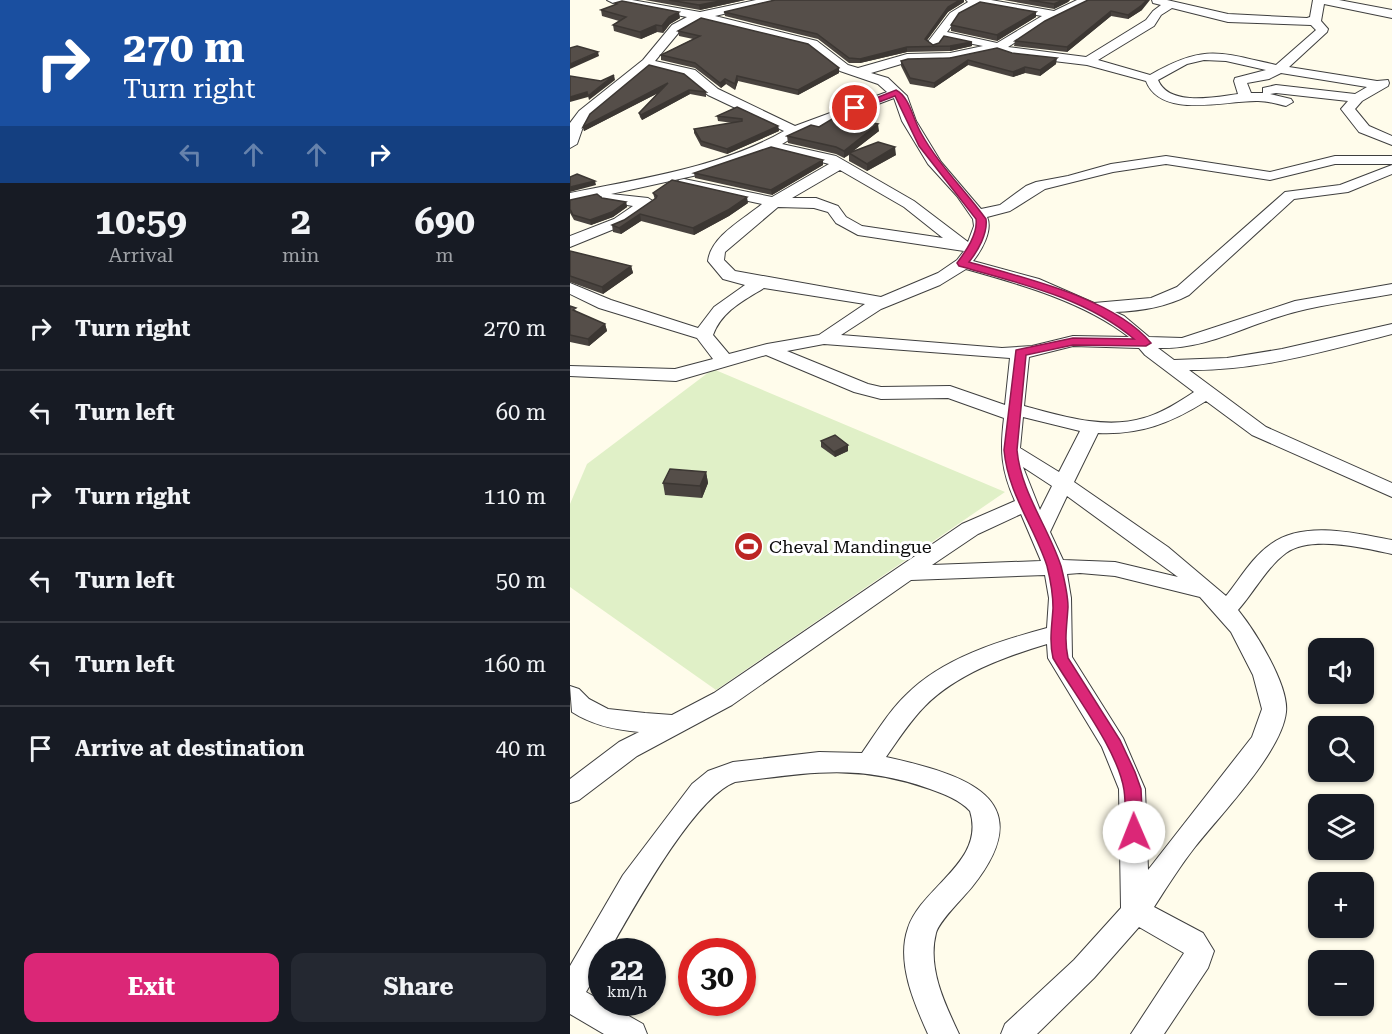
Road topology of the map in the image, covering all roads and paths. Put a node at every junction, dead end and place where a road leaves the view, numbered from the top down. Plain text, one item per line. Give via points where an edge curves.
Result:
1 (613, 0) edge
2 (771, 0) edge
3 (977, 0) edge
4 (1024, 0) edge
5 (1086, 0) edge
6 (1153, 0) edge
7 (1320, 0) edge
8 (655, 4) edge
9 (1170, 4) junction
10 (1070, 8) junction
11 (1392, 14) edge
12 (1056, 15) junction
13 (700, 16) junction
14 (1314, 21) junction
15 (939, 34) junction
16 (999, 47) junction
17 (937, 57) junction
18 (1088, 61) junction
19 (647, 63) junction
20 (1279, 69) junction
21 (859, 72) junction
22 (1264, 76) junction
23 (1151, 79) junction
24 (1386, 83) edge
25 (1299, 90) junction
26 (896, 93) junction
27 (1261, 97) junction
28 (1246, 98) junction
29 (1357, 98) junction
30 (1286, 102) dead end
31 (794, 131) junction
32 (1392, 141) edge
33 (570, 144) edge
34 (770, 145) junction
35 (1392, 160) edge
36 (840, 164) junction
37 (1392, 169) edge
38 (1270, 176) junction
39 (666, 179) junction
40 (1290, 195) junction
41 (578, 197) edge
42 (774, 201) junction
43 (978, 214) junction
44 (570, 242) edge
45 (966, 254) junction
46 (761, 282) junction
47 (570, 288) edge
48 (1392, 289) edge
49 (883, 302) junction
50 (1090, 308) junction
51 (1392, 329) edge
52 (704, 335) junction
53 (824, 339) junction
54 (1146, 343) junction
55 (767, 349) junction
56 (1020, 353) junction
57 (725, 361) junction
58 (1170, 365) junction
59 (570, 371) edge
60 (1207, 392) junction
61 (1014, 412) junction
62 (1091, 428) junction
63 (1010, 450) junction
64 (1064, 484) junction
65 (1392, 491) edge
66 (1025, 504) junction
67 (1039, 533) junction
68 (1392, 547) edge
69 (1054, 566) junction
70 (906, 573) junction
71 (1217, 601) junction
72 (1057, 633) junction
73 (570, 695) edge
74 (674, 724) junction
75 (869, 763) junction
76 (570, 793) edge
77 (1136, 911) junction
78 (570, 993) edge
79 (570, 998) edge
80 (632, 1034) edge
81 (944, 1034) edge
82 (1016, 1034) edge
83 (1146, 1034) edge

1 - 8 street
2 - 13 street
3 - 12 street
3 - 15 street via 954,15
4 - 10 street
5 - 10 street
6 - 9 street
7 - 11 street
7 - 14 street
8 - 13 street
9 - 14 street via 1228,18
9 - 18 street via 1150,23
10 - 12 street
12 - 16 street
13 - 19 street via 676,28
13 - 21 street via 813,44 834,62
14 - 20 street via 1321,33
15 - 16 street
15 - 17 street via 933,46
16 - 17 street
16 - 18 street via 1022,54
17 - 21 street via 907,58
18 - 23 street
19 - 31 street via 697,77 713,92
19 - 33 street via 584,114
20 - 22 street
20 - 23 street via 1202,57 1191,58
20 - 24 street
21 - 26 street via 883,81
22 - 25 street via 1297,84 1301,86
22 - 28 street via 1240,81
23 - 28 street via 1155,89 1172,98 1221,102
24 - 29 street
25 - 27 street via 1276,88
25 - 29 street
26 - 31 street
26 - 43 street via 923,146
27 - 28 street
27 - 30 street
29 - 32 street via 1348,109 1353,117 1364,129
31 - 34 street
34 - 36 street via 819,155
34 - 39 street
35 - 38 street via 1335,160
36 - 42 street
36 - 45 street via 909,204
37 - 40 street via 1343,189
38 - 40 street
38 - 43 street via 1166,160 1041,185 1005,208
39 - 41 street
39 - 42 street
40 - 50 street via 1169,300
41 - 44 street via 648,203 619,222
42 - 45 street via 823,204 858,231
42 - 46 street via 717,252 716,261 729,275
43 - 45 street via 982,226
45 - 49 street via 936,282
45 - 50 street
46 - 49 street
46 - 52 street via 719,311
47 - 52 street via 605,304
48 - 54 street via 1291,308 1204,338
49 - 53 street
50 - 54 street via 1127,325
51 - 58 street via 1304,352 1249,361
52 - 57 street
53 - 55 street
53 - 56 street
54 - 56 street via 1073,341
54 - 58 street
55 - 57 street
55 - 61 street via 861,388 881,393 950,392
56 - 61 street
57 - 59 street via 676,375
58 - 60 street
60 - 62 street via 1150,423
60 - 65 street via 1259,431
61 - 62 street
61 - 63 street
62 - 64 street
63 - 64 street
63 - 66 street
64 - 67 street
64 - 71 street via 1169,556
66 - 67 street
66 - 70 street via 970,529
67 - 69 street
68 - 71 street via 1312,538 1291,541
69 - 70 street
69 - 71 street via 1115,569
69 - 72 street via 1060,605
70 - 74 street via 723,699
71 - 77 street via 1242,629 1259,660 1274,713 1268,733 1253,755 1149,887
72 - 75 street via 988,655 931,687 910,707
72 - 77 street via 1060,658 1114,745 1132,789
73 - 74 street via 594,716
74 - 76 street via 628,748
75 - 78 street via 848,761 733,772 701,790 633,883
75 - 81 street via 958,789 976,799 985,812 986,831 976,859 922,927 922,976
77 - 82 street via 1074,979
77 - 83 street via 1193,942 1199,951 1198,959
79 - 80 street

